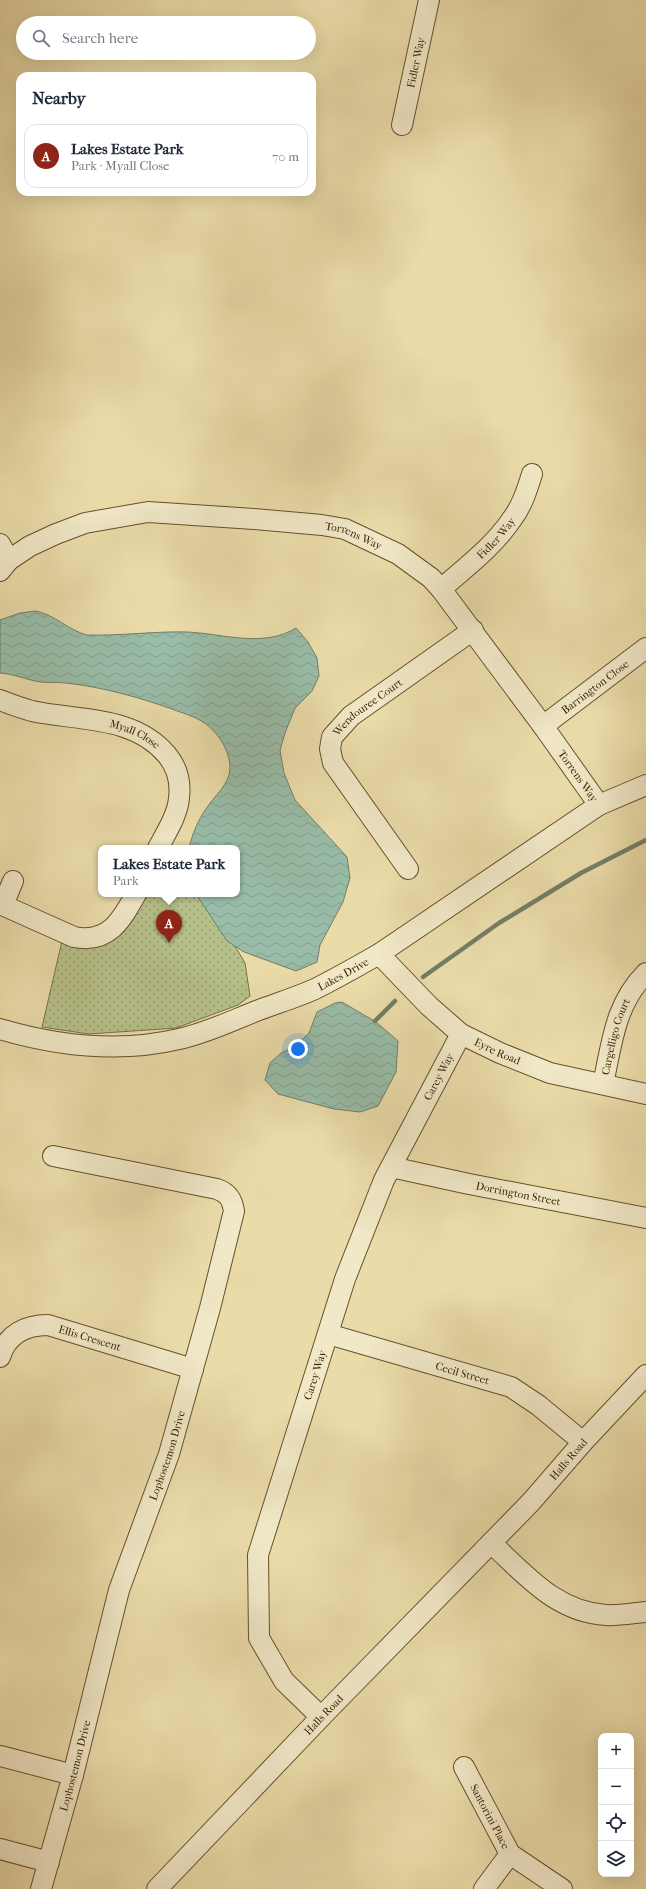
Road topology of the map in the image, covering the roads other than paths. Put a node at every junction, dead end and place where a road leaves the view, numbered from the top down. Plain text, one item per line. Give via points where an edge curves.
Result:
1 (429, 0) edge
2 (402, 125) dead end
3 (532, 474) dead end
4 (3, 558) edge
5 (441, 589) junction
6 (473, 630) junction
7 (646, 648) edge
8 (0, 700) edge
9 (543, 726) junction
10 (646, 785) edge
11 (599, 805) junction
12 (159, 845) edge
13 (408, 869) dead end
14 (13, 881) dead end
15 (134, 897) edge
16 (1, 905) edge
17 (379, 954) junction
18 (646, 973) edge
19 (0, 1029) edge
20 (461, 1034) junction
21 (603, 1084) junction
22 (646, 1094) edge
23 (53, 1156) dead end
24 (391, 1167) junction
25 (646, 1218) edge
26 (328, 1334) junction
27 (0, 1357) edge
28 (193, 1369) junction
29 (646, 1375) edge
30 (583, 1442) junction
31 (491, 1543) junction
32 (646, 1612) edge
33 (321, 1717) junction
34 (0, 1756) edge
35 (464, 1767) dead end
36 (73, 1775) junction
37 (0, 1849) edge
38 (510, 1854) junction
39 (49, 1862) junction
40 (41, 1889) edge
41 (157, 1889) edge
42 (484, 1889) edge
43 (562, 1889) edge

1 - 2 street, Fidler Way
3 - 5 street, Fidler Way via 513,519 497,539
4 - 5 street, Torrens Way via 85,523 148,512 261,519 345,529 398,554 431,578
5 - 6 street, Torrens Way
6 - 9 street, Torrens Way
6 - 13 street, Wendouree Court via 351,716 332,737 330,749 334,763
7 - 9 street, Barrington Close
8 - 12 street, Myall Close via 32,711 73,716 117,726 153,740 175,765 180,785 179,799
9 - 11 street, Torrens Way
10 - 11 street, Lakes Drive
11 - 17 street, Lakes Drive
14 - 16 street
15 - 16 street via 114,927 104,936 86,940
17 - 19 street, Lakes Drive via 314,989 199,1033 160,1043 83,1046 52,1042
17 - 20 street, Eyre Road via 429,1006
18 - 21 street, Cargelligo Court via 622,1005
20 - 21 street, Eyre Road via 500,1054 550,1073
20 - 24 street, Carey Way
21 - 22 street, Eyre Road
23 - 28 street, Lophostemon Drive via 217,1189 229,1196 234,1217
24 - 25 street, Dorrington Street
24 - 26 street, Carey Way via 345,1278
26 - 30 street, Cecil Street via 511,1387
26 - 33 street, Carey Way via 258,1556 259,1638 284,1681
27 - 28 street, Ellis Crescent via 4,1346 18,1331 48,1325
28 - 36 street, Lophostemon Drive via 169,1454 119,1590
29 - 30 street, Halls Road
30 - 31 street, Halls Road
31 - 32 street via 545,1593 579,1610 608,1615
31 - 33 street, Halls Road
33 - 41 street, Halls Road
34 - 36 street
35 - 38 street, Santorini Place
36 - 39 street, Lophostemon Drive
37 - 39 street
38 - 42 street
38 - 43 street, Santorini Place
39 - 40 street, Lophostemon Drive

